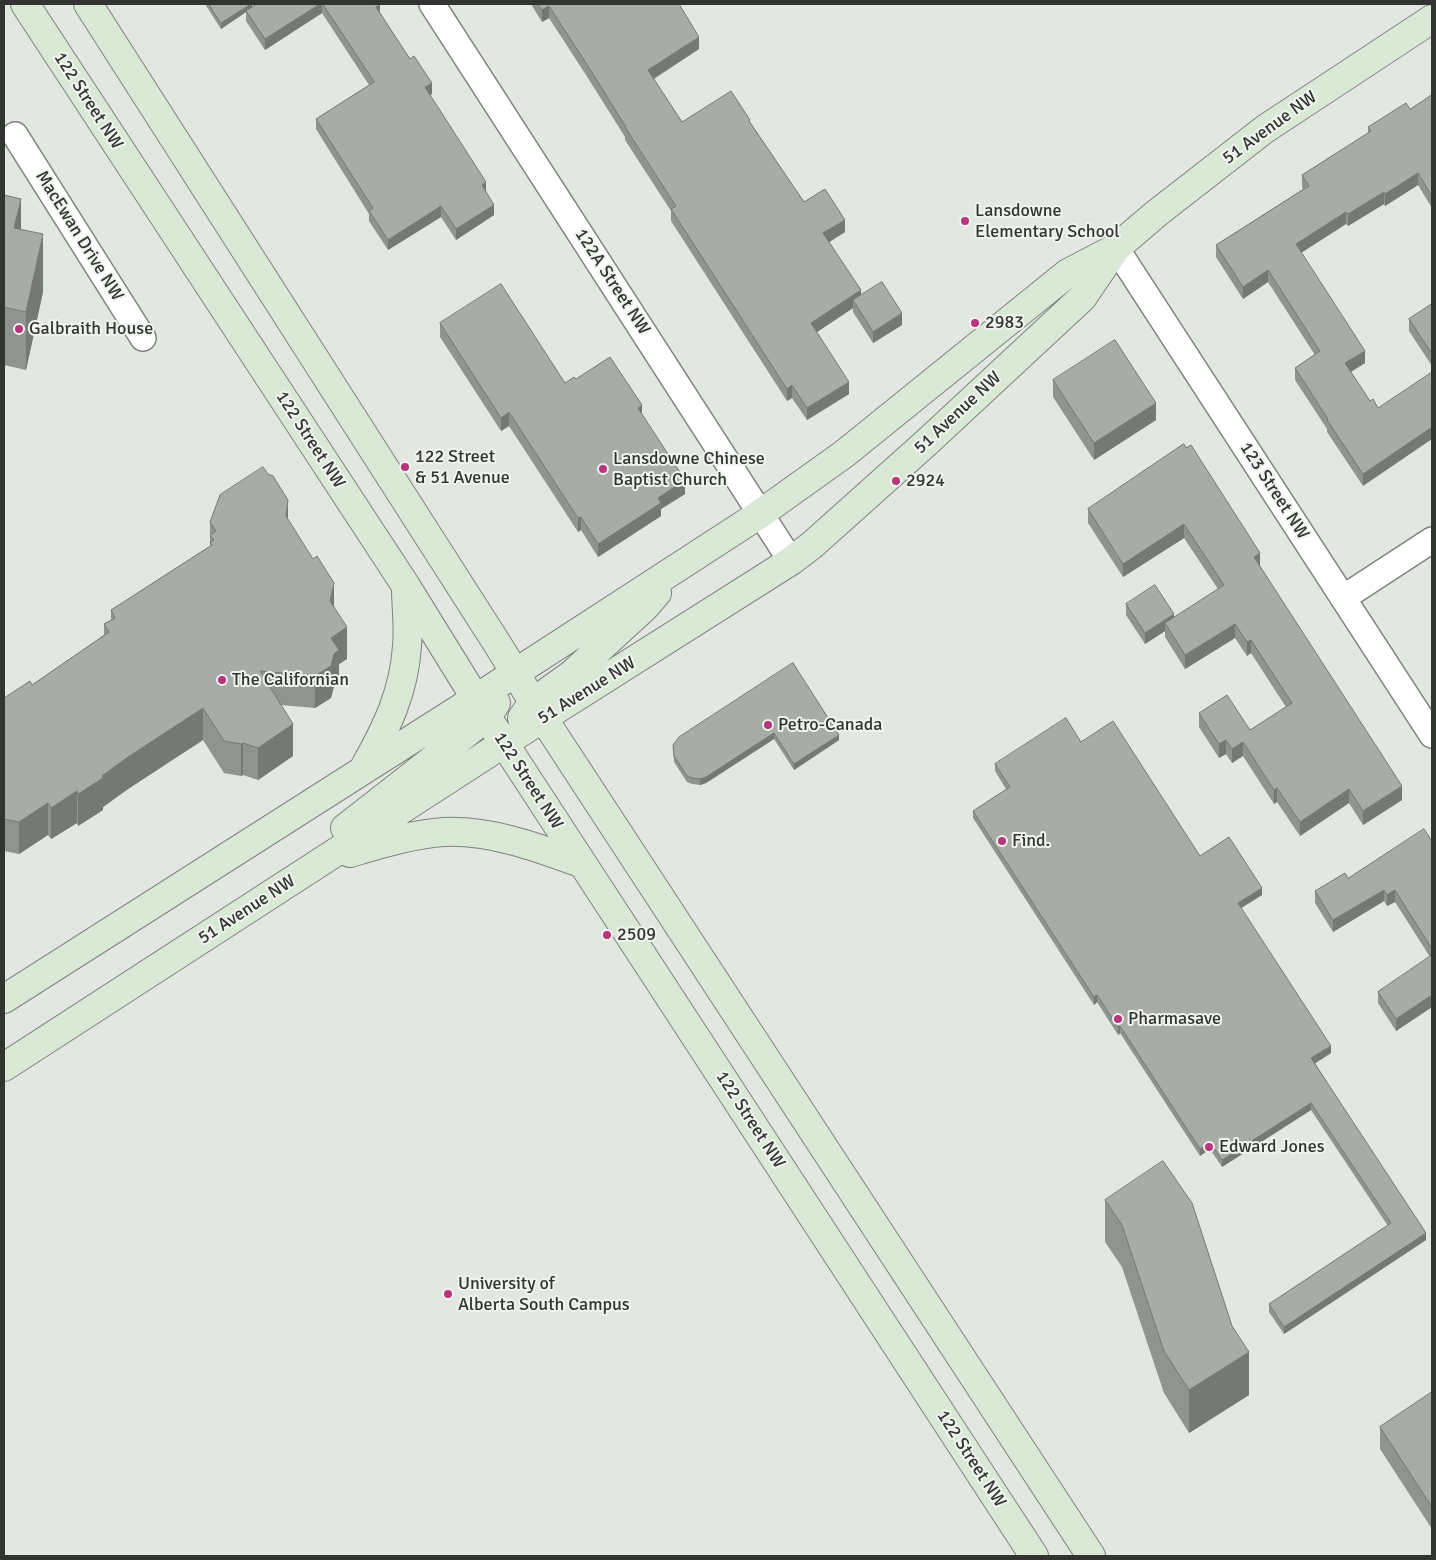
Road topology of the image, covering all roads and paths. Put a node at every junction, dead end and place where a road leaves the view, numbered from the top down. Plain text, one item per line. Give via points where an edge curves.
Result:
1 (25, 4) edge
2 (88, 4) edge
3 (432, 4) edge
4 (1432, 19) edge
5 (15, 135) dead end
6 (1116, 248) junction
7 (143, 338) dead end
8 (760, 514) junction
9 (1432, 540) edge
10 (791, 562) junction
11 (681, 565) junction
12 (406, 586) junction
13 (1344, 598) junction
14 (516, 672) junction
15 (481, 708) junction
16 (538, 710) junction
17 (1432, 735) edge
18 (504, 744) junction
19 (363, 770) junction
20 (325, 860) junction
21 (583, 864) junction
22 (218, 928) junction
23 (4, 999) edge
24 (4, 1067) edge
25 (1034, 1556) edge
26 (1091, 1556) edge

1 - 12 main road, 122 Street NW
2 - 14 main road
3 - 8 street, 122A Street NW
4 - 6 main road, 51 Avenue NW via 1265,129
5 - 7 street, MacEwan Drive NW
6 - 8 main road, 51 Avenue NW via 1068,273 844,454
6 - 10 main road, 51 Avenue NW via 1082,298 926,443
6 - 13 street, 123 Street NW
8 - 10 street, 122A Street NW
8 - 11 main road, 51 Avenue NW
9 - 13 street
10 - 16 main road, 51 Avenue NW
11 - 14 main road, 51 Avenue NW
11 - 16 main road via 645,607
12 - 15 main road, 122 Street NW
12 - 19 main road via 408,646 400,692 386,730
13 - 17 street, 123 Street NW
14 - 15 main road, 51 Avenue NW
14 - 16 main road
15 - 18 main road, 122 Street NW
15 - 19 main road, 51 Avenue NW
15 - 22 main road via 343,829 255,894
16 - 18 main road
16 - 26 main road
18 - 20 main road, 51 Avenue NW
18 - 21 main road, 122 Street NW
19 - 23 main road, 51 Avenue NW
20 - 21 main road via 398,840 445,832 497,837
20 - 22 main road, 51 Avenue NW
21 - 25 main road, 122 Street NW
22 - 24 main road, 51 Avenue NW

